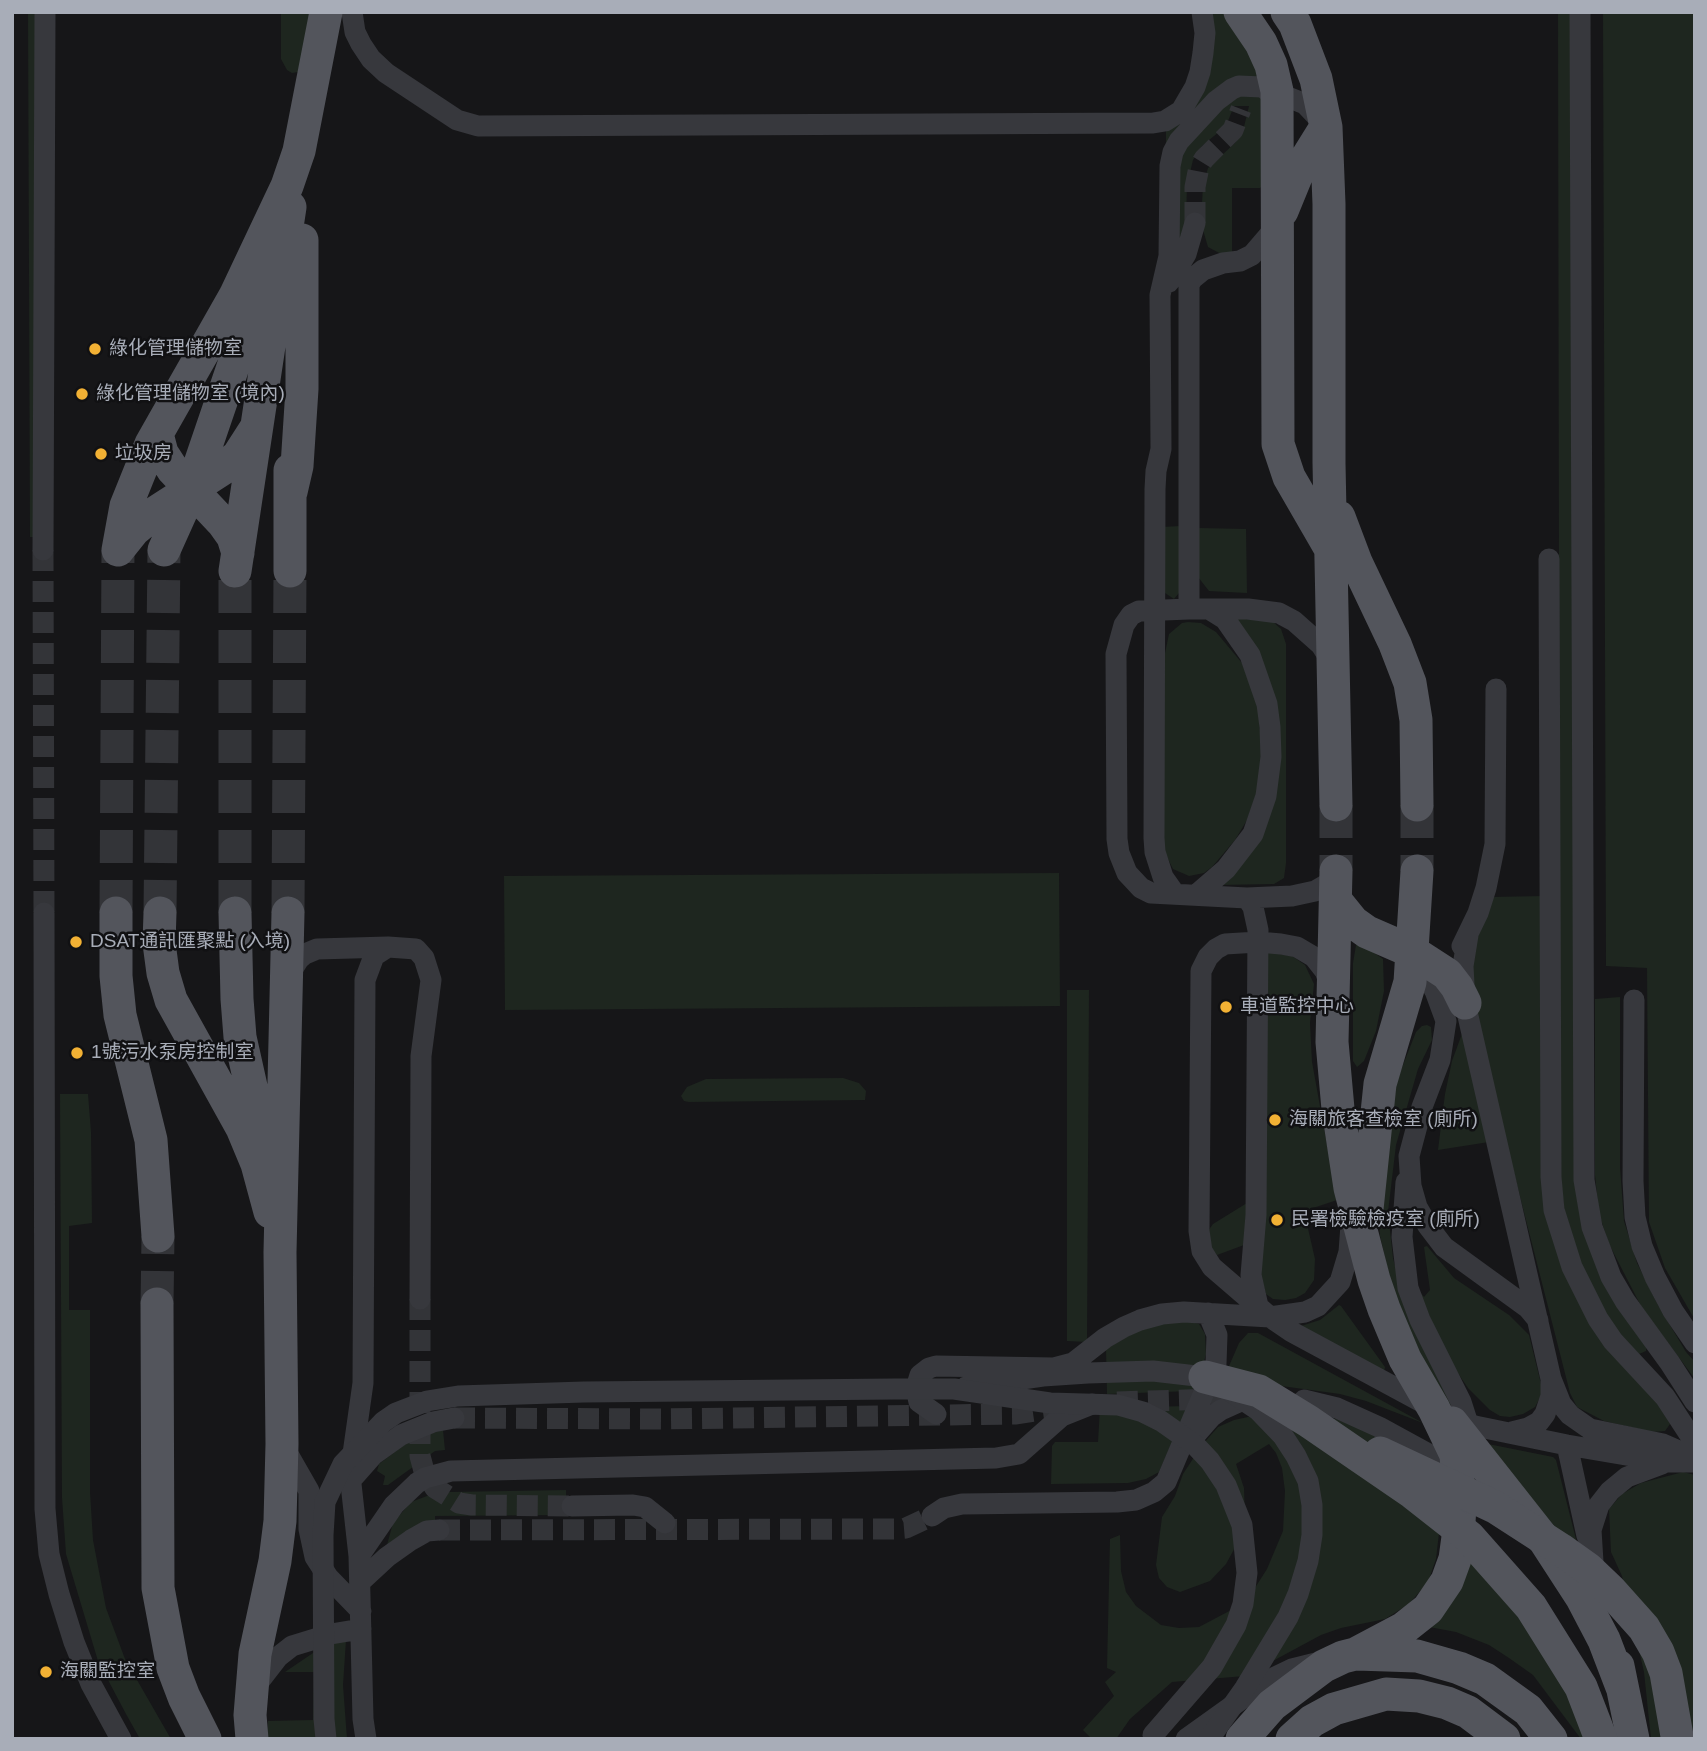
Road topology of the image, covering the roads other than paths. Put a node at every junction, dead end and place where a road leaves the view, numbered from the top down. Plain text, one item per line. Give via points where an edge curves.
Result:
1 (45, 12) edge
2 (326, 12) edge
3 (332, 12) edge
4 (352, 12) edge
5 (1202, 12) edge
6 (1240, 12) edge
7 (1287, 12) edge
8 (1580, 12) edge
9 (318, 57) junction
10 (1272, 94) junction
11 (1326, 127) junction
12 (301, 144) junction
13 (289, 211) junction
14 (1276, 227) junction
15 (1223, 263) junction
16 (277, 293) junction
17 (1160, 295) junction
18 (257, 426) junction
19 (157, 435) junction
20 (1329, 463) junction
21 (191, 490) junction
22 (291, 492) junction
23 (1189, 498) junction
24 (1155, 504) junction
25 (43, 550) tunnel mouth
26 (164, 550) tunnel mouth
27 (1331, 550) junction
28 (1549, 559) dead end
29 (290, 571) tunnel mouth
30 (1199, 609) junction
31 (1154, 610) junction
32 (1335, 669) junction
33 (1496, 689) dead end
34 (1336, 805) tunnel mouth
35 (1417, 805) tunnel mouth
36 (1417, 870) tunnel mouth
37 (1336, 886) junction
38 (1186, 895) junction
39 (1247, 898) junction
40 (44, 913) tunnel mouth
41 (116, 913) tunnel mouth
42 (160, 913) tunnel mouth
43 (235, 913) tunnel mouth
44 (288, 913) tunnel mouth
45 (1468, 935) junction
46 (1258, 942) junction
47 (388, 947) junction
48 (1413, 952) junction
49 (286, 980) junction
50 (1449, 989) junction
51 (1332, 990) junction
52 (1634, 1000) dead end
53 (1395, 1037) junction
54 (1380, 1084) junction
55 (1409, 1156) junction
56 (1350, 1188) junction
57 (158, 1236) tunnel mouth
58 (279, 1252) junction
59 (1370, 1260) junction
60 (420, 1299) tunnel mouth
61 (157, 1304) tunnel mouth
62 (1264, 1311) junction
63 (1208, 1313) junction
64 (1538, 1320) junction
65 (1695, 1343) edge
66 (1205, 1377) junction
67 (1551, 1379) junction
68 (954, 1389) junction
69 (1258, 1398) dead end
70 (1695, 1402) edge
71 (1096, 1403) tunnel mouth
72 (1306, 1410) junction
73 (936, 1414) dead end
74 (454, 1418) tunnel mouth
75 (1450, 1426) junction
76 (1511, 1433) junction
77 (1695, 1443) edge
78 (282, 1444) junction
79 (1567, 1445) junction
80 (1415, 1446) junction
81 (1175, 1459) junction
82 (1695, 1460) edge
83 (1667, 1462) junction
84 (350, 1481) junction
85 (572, 1506) tunnel mouth
86 (932, 1516) tunnel mouth
87 (665, 1523) dead end
88 (439, 1531) tunnel mouth
89 (1457, 1547) junction
90 (359, 1556) junction
91 (1593, 1562) junction
92 (360, 1582) junction
93 (361, 1620) junction
94 (1349, 1656) junction
95 (1622, 1687) junction
96 (250, 1692) junction
97 (1152, 1737) edge
98 (121, 1739) edge
99 (205, 1739) edge
100 (252, 1739) edge
101 (326, 1739) edge
102 (366, 1739) edge
103 (1186, 1739) edge
104 (1209, 1739) edge
105 (1242, 1739) edge
106 (1292, 1739) edge
107 (1504, 1739) edge
108 (1551, 1739) edge
109 (1601, 1739) edge
110 (1633, 1739) edge
111 (1678, 1739) edge

1 - 25 street
2 - 9 main road
3 - 9 main road
4 - 5 street via 361,44 386,73 457,120 503,126 1153,123 1181,111 1195,87 1205,33
6 - 10 main road via 1271,65
7 - 11 main road via 1316,79
8 - 70 street via 1584,1180 1592,1227 1611,1277
9 - 12 main road
10 - 11 street via 1305,104
10 - 14 main road
10 - 17 street via 1239,86 1225,94 1172,152 1169,256
11 - 14 main road via 1298,172
11 - 20 main road
12 - 13 main road
12 - 19 main road via 274,217 235,296
12 - 22 main road via 302,389
13 - 16 main road
13 - 21 main road
14 - 15 street via 1252,255
14 - 27 main road via 1278,444 1289,477
15 - 17 street via 1205,254 1195,223 1185,254
15 - 23 street via 1196,274 1189,285
16 - 18 main road
16 - 22 main road
17 - 24 street via 1161,449
18 - 21 main road via 238,456
18 - 21 main road via 237,562 233,537
19 - 21 main road via 162,453
19 - 21 main road via 126,506 118,550 134,530
20 - 27 main road
20 - 35 main road via 1343,534 1410,683 1416,720
21 - 26 main road
22 - 29 main road
23 - 24 street via 1168,508
23 - 30 street
24 - 31 street
27 - 32 main road
28 - 77 street via 1551,1177 1555,1210 1572,1267 1598,1319 1665,1397
30 - 31 street
30 - 32 street via 1279,613 1321,645
30 - 38 street via 1225,619 1250,655 1267,704 1271,758 1266,796 1253,834 1226,869
31 - 38 street via 1154,845 1163,877
31 - 38 street via 1131,615 1118,638 1117,839 1122,863 1141,888
32 - 34 main road
33 - 45 street via 1495,844 1486,888
36 - 48 main road
37 - 39 street via 1327,884 1279,898
37 - 48 main road via 1353,922
37 - 51 main road
38 - 39 street
39 - 46 street via 1256,916
40 - 98 street via 45,1509 50,1554 74,1642
41 - 57 main road via 120,1015 151,1140
42 - 58 main road via 159,943 171,1000 242,1128 267,1198
43 - 58 main road via 240,1037 269,1167
44 - 49 main road
45 - 50 street
45 - 50 street via 1463,966
46 - 51 street via 1308,953 1325,971
46 - 62 street via 1256,1215 1251,1275
46 - 62 street via 1225,944 1208,957 1201,971 1199,1231 1202,1251 1212,1267
47 - 49 street via 317,949 299,959
47 - 60 street via 416,949 431,980 421,1056
47 - 84 street via 369,964 364,987 363,1383
48 - 50 main road
48 - 53 main road
49 - 58 main road
50 - 53 street
50 - 55 street via 1444,1042
50 - 64 street
51 - 56 main road via 1335,1084
52 - 65 street via 1635,1217 1655,1277
53 - 54 main road
54 - 56 main road via 1363,1127
54 - 59 main road via 1367,1210
55 - 64 street via 1417,1206 1444,1247
55 - 75 street via 1402,1237 1408,1288 1461,1402
56 - 59 main road
56 - 62 street via 1349,1252 1340,1282 1318,1306 1294,1314
58 - 78 main road
59 - 75 main road via 1398,1343
61 - 99 main road via 159,1588 173,1668
62 - 63 street
62 - 75 street
63 - 73 street via 1172,1312 1140,1320 1105,1338 1073,1363 1054,1368 928,1368 916,1388 919,1402
63 - 81 street via 1217,1335 1216,1364
64 - 67 street
66 - 68 street, bridge via 1153,1371 1087,1373
66 - 72 main road, bridge
66 - 104 street, bridge via 1247,1402 1283,1436 1308,1481 1312,1505 1310,1548 1298,1594 1272,1646
67 - 76 street via 1545,1414 1539,1422
67 - 82 street via 1561,1404 1590,1429 1663,1444
68 - 97 street, bridge via 1050,1403 1118,1405 1143,1412 1195,1445 1226,1485 1242,1525 1247,1573 1243,1604 1212,1667
68 - 101 street, bridge via 458,1396 396,1413 343,1464 325,1502
69 - 81 street via 1230,1405 1211,1417
71 - 90 street via 1069,1411 1019,1454 996,1458 451,1471 417,1483 394,1505
72 - 80 street via 1337,1408
72 - 109 main road, bridge via 1469,1537 1499,1570 1562,1654 1581,1687
72 - 111 main road, bridge via 1495,1507 1588,1569 1637,1620 1658,1652
74 - 84 street via 401,1435 373,1455
75 - 76 street
75 - 80 street
75 - 89 main road via 1460,1507
75 - 95 main road, bridge via 1545,1541 1582,1598
76 - 79 street
78 - 93 street via 309,1492 315,1557
78 - 96 main road via 279,1532
79 - 83 street
79 - 91 street
80 - 89 street via 1441,1479
81 - 86 street via 1166,1482 1136,1500 962,1504
82 - 83 street
83 - 91 street via 1628,1477 1599,1505 1591,1531
84 - 90 street
85 - 87 street via 645,1507
88 - 92 street via 426,1531 411,1539
89 - 94 main road via 1447,1581 1428,1609 1404,1628
90 - 92 street
91 - 95 main road, bridge
92 - 93 street
93 - 96 street via 292,1646
93 - 102 street
94 - 103 street via 1292,1669 1267,1681
94 - 105 main road via 1324,1665 1289,1690
94 - 108 main road via 1417,1656 1459,1668 1485,1679 1528,1710
95 - 110 main road
96 - 100 main road
106 - 107 main road via 1335,1709 1386,1694 1447,1703 1468,1712

